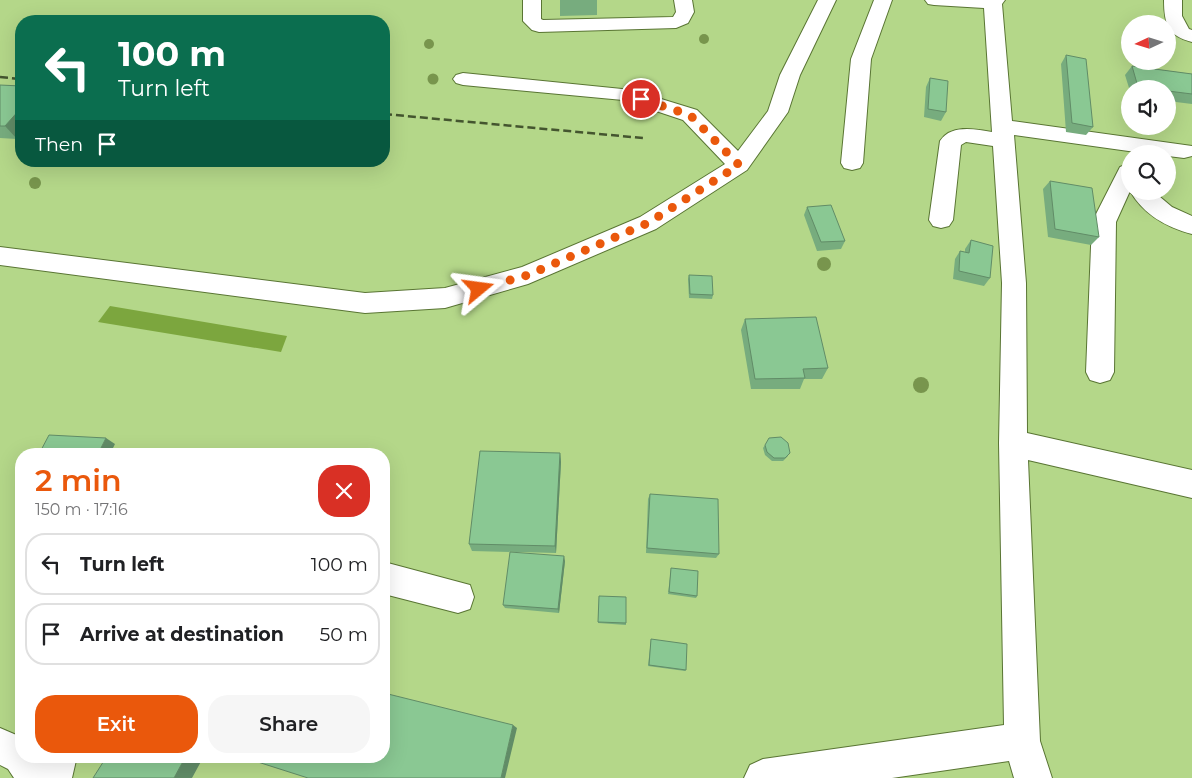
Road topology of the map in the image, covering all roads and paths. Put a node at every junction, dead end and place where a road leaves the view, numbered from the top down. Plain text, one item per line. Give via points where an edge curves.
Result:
1 (532, 0) edge
2 (683, 0) edge
3 (827, 0) edge
4 (884, 0) edge
5 (934, 0) edge
6 (1173, 0) edge
7 (994, 2) edge
8 (1192, 36) edge
9 (463, 79) dead end
10 (1003, 134) junction
11 (1129, 144) joint
12 (1184, 151) dead end
13 (852, 163) dead end
14 (739, 165) junction
15 (1121, 197) edge
16 (1146, 200) edge
17 (941, 220) dead end
18 (1192, 225) edge
19 (0, 256) edge
20 (1100, 372) dead end
21 (1013, 443) junction
22 (1192, 484) edge
23 (390, 580) edge
24 (458, 597) dead end
25 (1022, 741) junction
26 (57, 763) edge
27 (53, 778) edge
28 (763, 778) edge
29 (1029, 778) edge
30 (1033, 778) edge

1 - 2 street via 532,21 539,26 552,26 676,22 685,12
3 - 14 street via 790,75 778,112
4 - 13 street via 861,59
5 - 7 street
6 - 8 street via 1173,16 1182,32
7 - 10 street
9 - 14 street via 625,94 690,115
10 - 11 street
10 - 17 street via 964,135 951,141
10 - 21 street via 1014,283
11 - 12 street
14 - 19 street via 648,223 528,275 446,298 365,303
15 - 20 street via 1104,222
16 - 18 street via 1176,222
21 - 22 street
21 - 25 street
23 - 24 street
25 - 28 street
25 - 29 street
25 - 30 street
26 - 27 street

